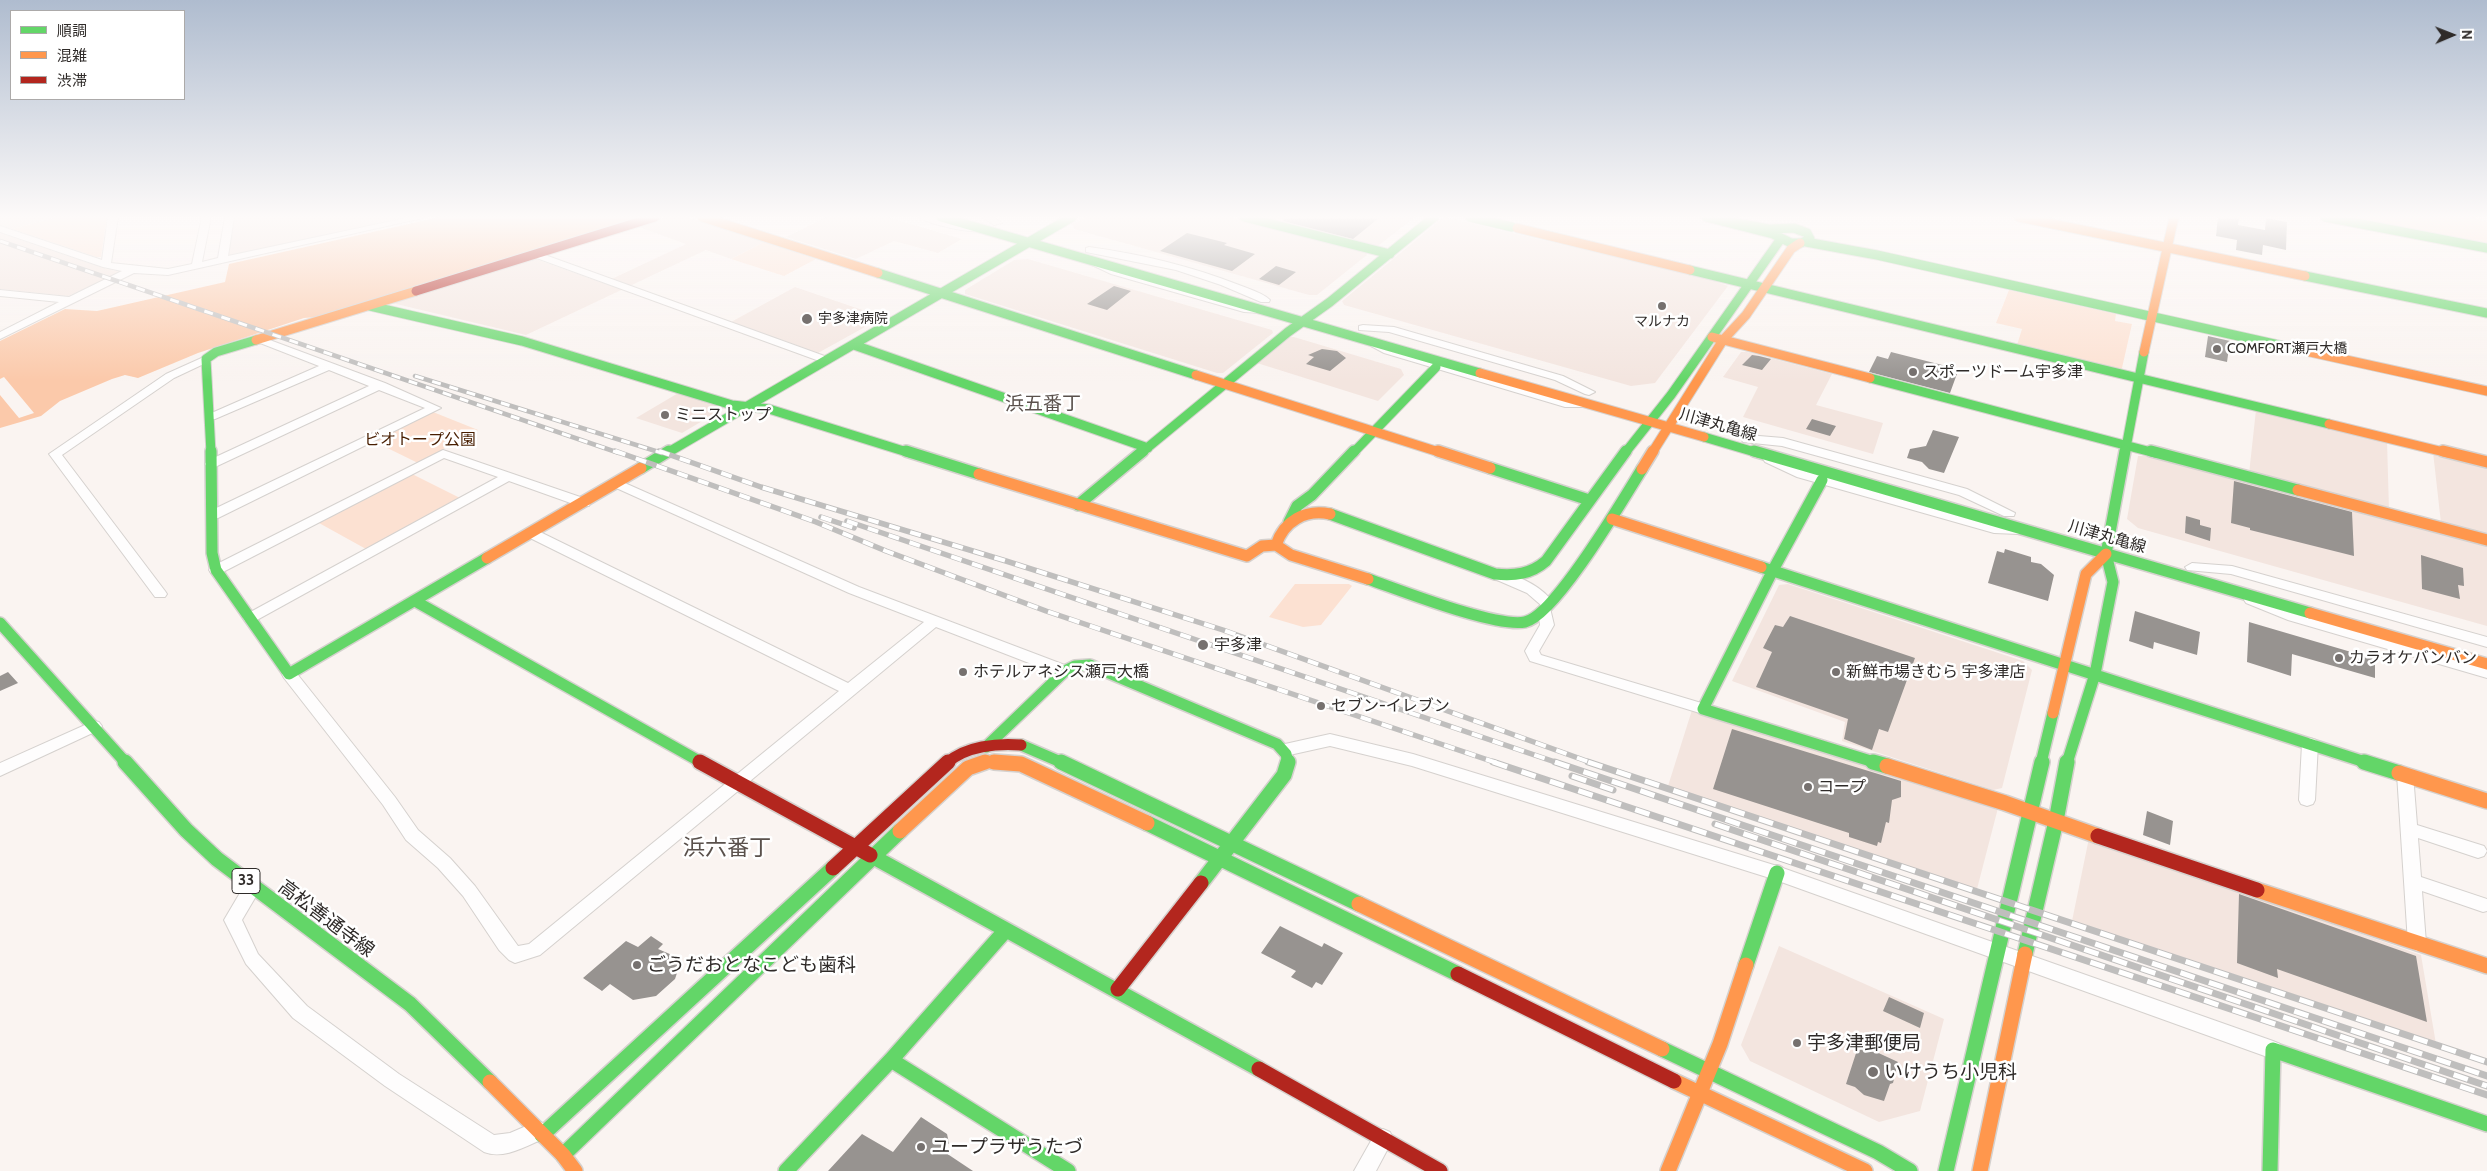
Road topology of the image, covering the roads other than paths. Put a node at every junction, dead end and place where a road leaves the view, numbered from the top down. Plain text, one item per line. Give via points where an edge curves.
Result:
1 (129, 272) edge
2 (477, 272) edge
3 (583, 272) edge
4 (873, 272) edge
5 (977, 272) edge
6 (1147, 272) edge
7 (1368, 272) edge
8 (1699, 272) edge
9 (1757, 272) edge
10 (1775, 272) edge
11 (1952, 272) edge
12 (2163, 272) edge
13 (2286, 272) edge
14 (1750, 284) junction
15 (1764, 288) junction
16 (0, 293) edge
17 (940, 293) junction
18 (20, 294) junction
19 (74, 300) junction
20 (0, 304) edge
21 (368, 305) junction
22 (1265, 305) junction
23 (2487, 312) edge
24 (1314, 314) junction
25 (2152, 316) junction
26 (1304, 321) junction
27 (1364, 333) junction
28 (0, 336) edge
29 (1718, 338) junction
30 (259, 339) junction
31 (854, 345) junction
32 (206, 359) junction
33 (826, 360) junction
34 (328, 367) junction
35 (1436, 367) junction
36 (2140, 378) junction
37 (1226, 383) junction
38 (381, 385) junction
39 (2487, 391) edge
40 (1590, 404) junction
41 (746, 407) junction
42 (1656, 412) junction
43 (211, 418) junction
44 (1648, 421) junction
45 (1672, 423) junction
46 (1373, 430) junction
47 (1747, 439) joint
48 (2126, 446) junction
49 (1148, 448) junction
50 (1756, 453) junction
51 (2487, 462) edge
52 (211, 464) junction
53 (507, 476) junction
54 (1822, 480) junction
55 (618, 484) junction
56 (1312, 495) junction
57 (1589, 500) junction
58 (584, 503) junction
59 (1078, 505) junction
60 (1323, 512) junction
61 (2009, 513) joint
62 (213, 515) junction
63 (1612, 518) junction
64 (1289, 522) junction
65 (2025, 531) junction
66 (531, 533) junction
67 (2487, 540) edge
68 (1276, 545) junction
69 (2107, 548) junction
70 (2192, 567) junction
71 (216, 570) junction
72 (1773, 570) junction
73 (1495, 574) junction
74 (2216, 586) junction
75 (160, 594) dead end
76 (415, 601) junction
77 (1546, 607) junction
78 (250, 618) junction
79 (933, 622) junction
80 (0, 623) edge
81 (2487, 642) edge
82 (2487, 650) edge
83 (2065, 664) junction
84 (2487, 664) edge
85 (1065, 671) junction
86 (2487, 673) edge
87 (289, 674) junction
88 (2095, 674) junction
89 (849, 690) junction
90 (1703, 709) junction
91 (94, 726) junction
92 (987, 744) junction
93 (2310, 744) junction
94 (1285, 750) junction
95 (984, 760) junction
96 (0, 770) edge
97 (2405, 774) junction
98 (738, 783) junction
99 (2307, 800) dead end
100 (2487, 801) edge
101 (2030, 812) junction
102 (2056, 821) junction
103 (2409, 829) junction
104 (1231, 842) junction
105 (856, 846) junction
106 (2478, 851) dead end
107 (874, 857) junction
108 (1221, 857) junction
109 (1776, 874) junction
110 (2413, 881) junction
111 (253, 886) junction
112 (2483, 905) dead end
113 (1004, 932) junction
114 (2418, 943) junction
115 (1998, 950) junction
116 (2024, 960) junction
117 (2487, 966) edge
118 (1118, 989) junction
119 (2273, 1050) junction
120 (891, 1060) junction
121 (1707, 1071) junction
122 (1699, 1094) junction
123 (2487, 1124) edge
124 (540, 1133) junction
125 (1383, 1139) junction
126 (563, 1155) junction
127 (575, 1171) edge
128 (786, 1171) edge
129 (1068, 1171) edge
130 (1365, 1171) edge
131 (1440, 1171) edge
132 (1668, 1171) edge
133 (1865, 1171) edge
134 (1910, 1171) edge
135 (1946, 1171) edge
136 (1980, 1171) edge
137 (2270, 1171) edge

1 - 19 street via 101,283
2 - 21 street
3 - 33 street
4 - 17 street
5 - 17 street
6 - 22 street, 川津丸亀線
7 - 24 street
8 - 14 street
9 - 14 street
10 - 15 street
11 - 25 street
12 - 25 street
13 - 23 street
14 - 15 street
14 - 29 street
15 - 29 street via 1746,315
15 - 36 street
16 - 18 street
17 - 31 street
17 - 37 street
18 - 19 street
18 - 20 street
19 - 28 street
21 - 30 street
21 - 41 street via 522,341
22 - 24 street, 川津丸亀線
22 - 26 street, 川津丸亀線
24 - 26 street
24 - 27 street, 川津丸亀線
25 - 36 street
25 - 39 street
26 - 27 street, 川津丸亀線
26 - 37 street
27 - 35 street via 1388,351
27 - 40 street, 川津丸亀線
27 - 42 street, 川津丸亀線
29 - 42 street
29 - 45 street
29 - 48 street
30 - 32 street via 216,352
30 - 34 street
31 - 33 street
31 - 49 street
32 - 43 street
32 - 75 street via 170,376 55,454
33 - 41 street
34 - 38 street
34 - 43 street
35 - 40 street via 1568,405
35 - 46 street
36 - 48 street
36 - 51 street
37 - 46 street
37 - 49 street
38 - 52 street
38 - 62 street via 435,408
40 - 44 street, 川津丸亀線
41 - 55 street
41 - 59 street via 769,409
42 - 44 street
42 - 45 street, 川津丸亀線
43 - 52 street
44 - 45 street, 川津丸亀線
44 - 57 street
45 - 47 street, 川津丸亀線
45 - 50 street, 川津丸亀線
45 - 63 street
46 - 56 street
46 - 57 street
47 - 61 street via 1783,442 1963,492
48 - 67 street
48 - 69 street
49 - 59 street
50 - 54 street
50 - 65 street, 川津丸亀線
52 - 62 street
53 - 58 street
53 - 71 street via 443,454
53 - 78 street
54 - 65 street via 1994,529
54 - 72 street
55 - 58 street
55 - 79 street
56 - 60 street
56 - 64 street via 1291,512
57 - 73 street via 1540,568 1521,576
58 - 66 street
59 - 68 street via 1247,556 1262,546
60 - 64 street
60 - 73 street
61 - 69 street, 川津丸亀線
62 - 71 street via 212,553
63 - 72 street
63 - 77 street via 1576,571
64 - 68 street via 1277,536
65 - 69 street, 川津丸亀線
66 - 76 street
66 - 89 street
68 - 77 street via 1291,555 1496,620 1525,624
69 - 70 street, 川津丸亀線
69 - 74 street, 川津丸亀線
69 - 83 street via 2086,574
69 - 88 street via 2113,582
70 - 81 street via 2232,570
70 - 82 street, 川津丸亀線
71 - 78 street
72 - 83 street
72 - 90 street
73 - 77 street via 1537,592 1544,597
74 - 84 street, 川津丸亀線
74 - 86 street via 2293,617
76 - 87 street
76 - 98 street
77 - 90 street via 1547,625 1532,651 1535,658
78 - 87 street
79 - 85 street
79 - 89 street
80 - 91 street, 高松善通寺線 / 33
83 - 88 street
83 - 101 street
85 - 92 street
85 - 94 street via 1072,666 1094,665
87 - 98 street via 412,834 469,891 515,955 534,950
88 - 93 street
88 - 102 street via 2069,750
89 - 98 street
90 - 101 street
91 - 96 street
91 - 111 street, 高松善通寺線 / 33 via 186,830
92 - 95 street
92 - 104 street via 1009,743 1030,747
92 - 105 street via 950,760
93 - 97 street
93 - 99 street
94 - 104 street via 1289,756 1287,770
94 - 109 street via 1330,740 1341,741 1413,760
95 - 107 street via 968,768
95 - 108 street via 1021,764
97 - 100 street
97 - 103 street
98 - 105 street
101 - 102 street
101 - 115 street
102 - 114 street
102 - 116 street
103 - 106 street
103 - 110 street
104 - 108 street
104 - 121 street
105 - 107 street
105 - 124 street via 592,1092
107 - 113 street
107 - 126 street
108 - 118 street
108 - 122 street
109 - 115 street
109 - 121 street via 1720,1044
110 - 112 street
110 - 114 street
111 - 124 street, 高松善通寺線 / 33 via 410,1004
111 - 124 street via 233,920 252,959 300,1012 392,1080 490,1145 511,1143
113 - 118 street
113 - 120 street
114 - 117 street
115 - 116 street
115 - 135 street
116 - 119 street
116 - 136 street
118 - 125 street
119 - 123 street
119 - 137 street
120 - 128 street
120 - 129 street
121 - 122 street
121 - 134 street via 1878,1152
122 - 132 street
122 - 133 street
124 - 126 street, 高松善通寺線 / 33
125 - 130 street
125 - 131 street
126 - 127 street, 高松善通寺線 / 33

